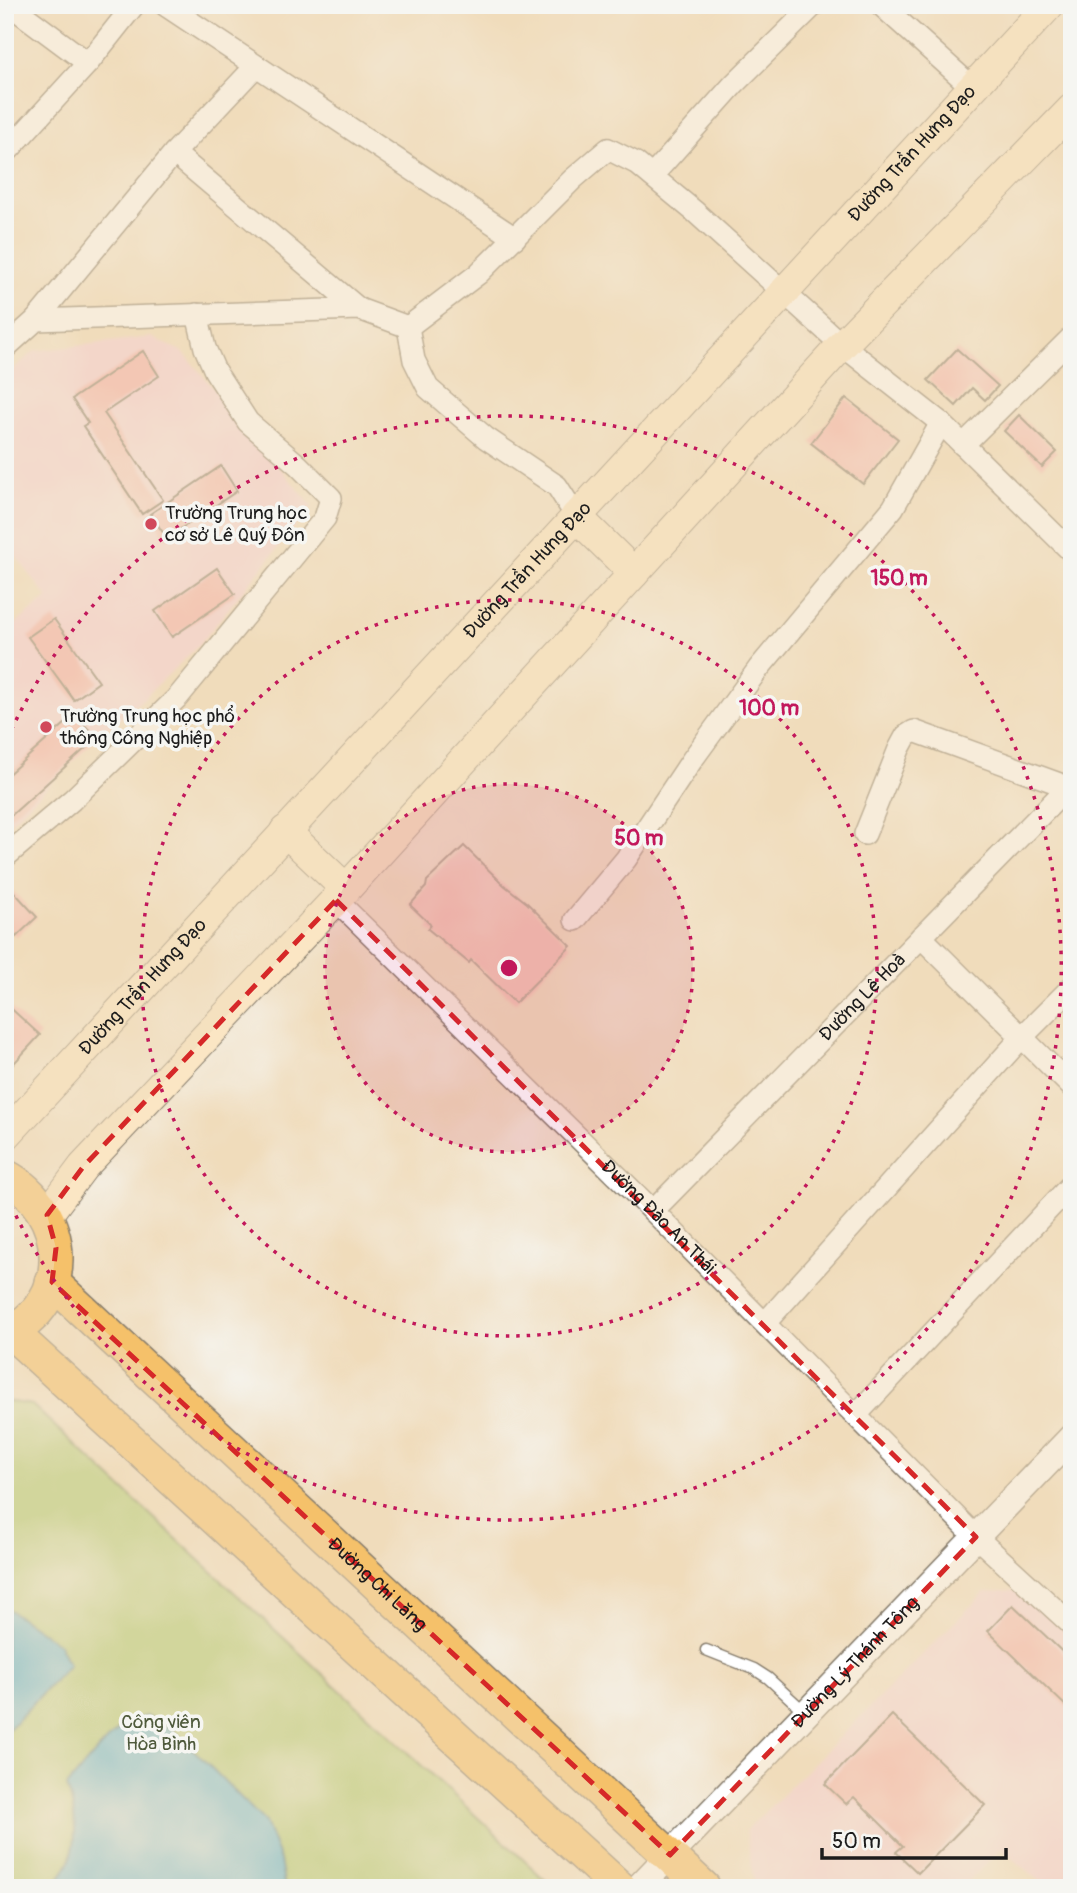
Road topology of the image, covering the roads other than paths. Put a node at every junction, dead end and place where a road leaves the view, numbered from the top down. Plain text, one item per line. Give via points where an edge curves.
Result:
1 (10, 5) edge
2 (134, 5) edge
3 (165, 5) edge
4 (814, 5) edge
5 (881, 5) edge
6 (1049, 5) edge
7 (88, 63) junction
8 (257, 66) junction
9 (972, 88) junction
10 (1072, 109) edge
11 (174, 153) junction
12 (5, 155) edge
13 (652, 176) junction
14 (515, 238) junction
15 (783, 293) junction
16 (359, 309) junction
17 (197, 314) junction
18 (36, 320) junction
19 (408, 327) junction
20 (1072, 337) edge
21 (842, 345) junction
22 (5, 348) edge
23 (941, 423) junction
24 (963, 445) junction
25 (576, 516) junction
26 (1070, 547) edge
27 (634, 573) junction
28 (1070, 785) edge
29 (285, 831) junction
30 (865, 834) dead end
31 (5, 857) edge
32 (341, 894) junction
33 (575, 920) dead end
34 (921, 937) junction
35 (1072, 987) edge
36 (1022, 1037) junction
37 (1072, 1087) edge
38 (5, 1136) edge
39 (5, 1176) edge
40 (1072, 1184) edge
41 (653, 1211) junction
42 (47, 1215) junction
43 (52, 1282) junction
44 (765, 1323) junction
45 (8, 1332) edge
46 (856, 1415) junction
47 (1072, 1437) edge
48 (976, 1536) junction
49 (1072, 1625) edge
50 (706, 1650) dead end
51 (806, 1713) junction
52 (670, 1855) junction
53 (620, 1888) edge
54 (638, 1888) edge
55 (704, 1888) edge

1 - 7 street
2 - 7 street
3 - 8 street
4 - 13 street via 734,84
5 - 9 street
6 - 9 main road, Đường Trần Hưng Đạo
7 - 12 street
8 - 11 street
8 - 14 street
9 - 15 main road, Đường Trần Hưng Đạo
10 - 21 main road
11 - 16 street
11 - 18 street
13 - 14 street via 608,149
13 - 15 street
14 - 19 street via 478,274
15 - 21 street
15 - 25 main road, Đường Trần Hưng Đạo
16 - 17 street
16 - 19 street
17 - 18 street
17 - 31 street via 215,371 248,422 331,498 325,517 178,697 90,784
18 - 22 street
19 - 25 street via 414,360 428,388 486,438 557,486
20 - 24 street
21 - 23 street
21 - 27 main road
23 - 24 street
23 - 33 street via 893,508 759,668 626,859
24 - 26 street
25 - 27 main road
25 - 29 main road, Đường Trần Hưng Đạo
27 - 32 main road
28 - 30 street via 914,731 899,748
28 - 34 street, Đường Lê Hoà
29 - 32 main road
29 - 38 main road, Đường Trần Hưng Đạo
32 - 41 street, Đường Đào An Thái
32 - 42 main road via 83,1167
34 - 36 street
34 - 41 street, Đường Lê Hoà
35 - 36 street
36 - 37 street
36 - 44 street
39 - 42 main road via 30,1192
40 - 46 street
41 - 44 street, Đường Đào An Thái
42 - 43 main road via 56,1248
43 - 45 main road via 36,1311
43 - 52 main road, Đường Chi Lăng
44 - 46 street, Đường Đào An Thái
45 - 53 main road
46 - 48 street, Đường Đào An Thái
47 - 48 street, Đường Lý Thánh Tông
48 - 49 street, Đường Đào An Thái
48 - 51 street, Đường Lý Thánh Tông
50 - 51 lane via 754,1669
51 - 52 street, Đường Lý Thánh Tông
52 - 54 street, Đường Lý Thánh Tông
52 - 55 main road, Đường Chi Lăng

